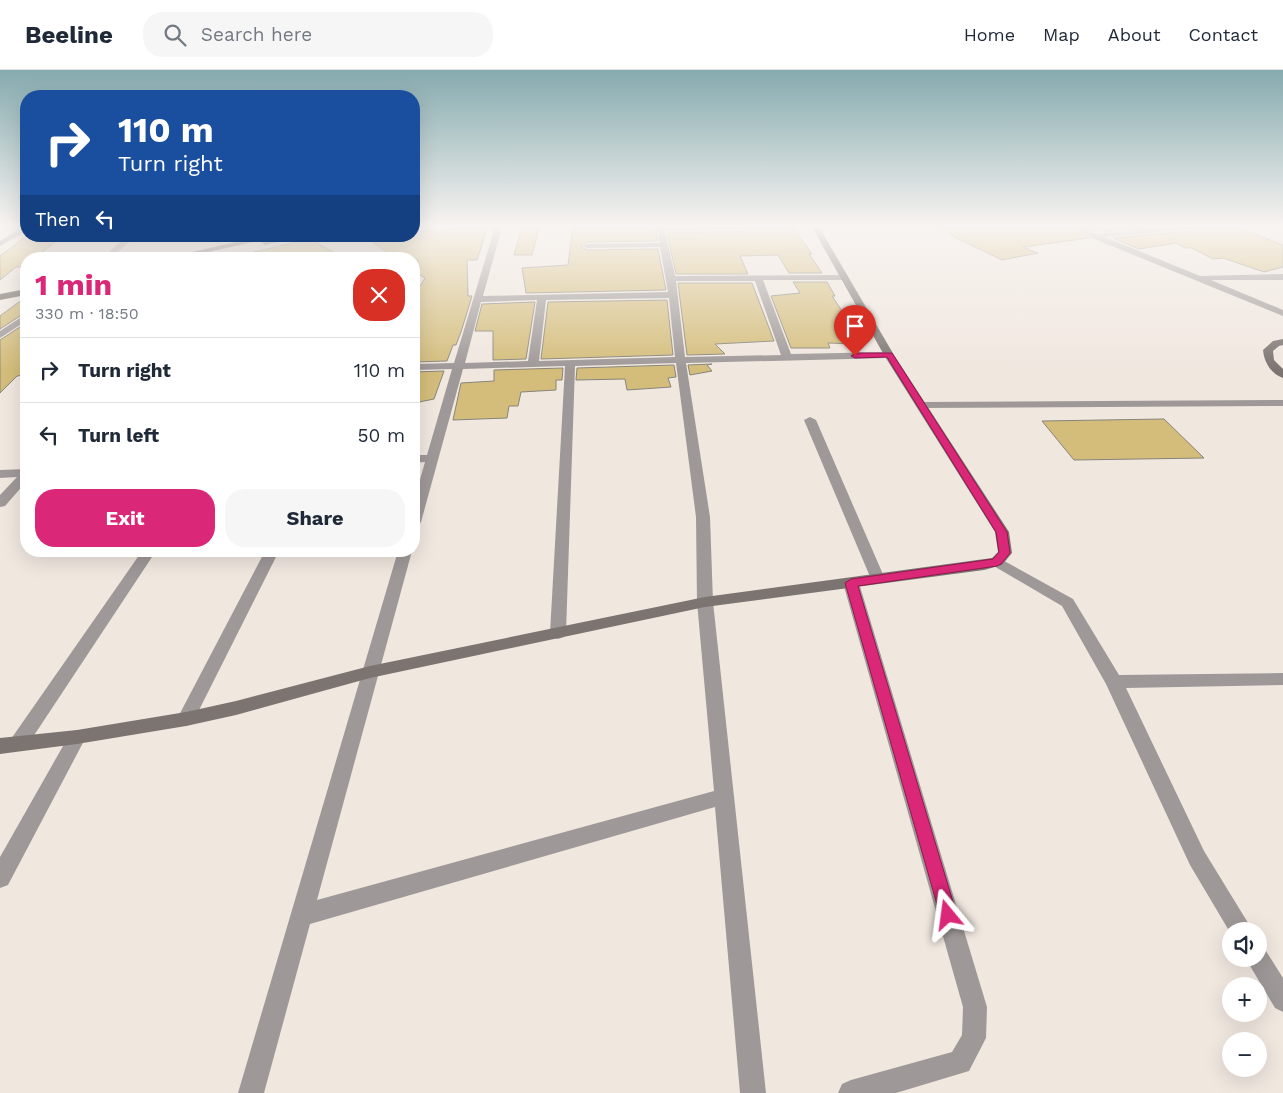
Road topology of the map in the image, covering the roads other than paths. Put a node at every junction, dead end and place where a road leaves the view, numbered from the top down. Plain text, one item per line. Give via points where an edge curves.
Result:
1 (485, 275) edge
2 (670, 275) edge
3 (1188, 275) edge
4 (1283, 276) edge
5 (844, 277) joint
6 (758, 278) junction
7 (1196, 278) junction
8 (672, 287) junction
9 (20, 288) edge
10 (0, 292) edge
11 (20, 293) edge
12 (0, 297) edge
13 (542, 298) junction
14 (478, 299) junction
15 (1283, 313) edge
16 (20, 320) edge
17 (0, 335) edge
18 (1283, 342) edge
19 (889, 355) junction
20 (787, 357) junction
21 (679, 359) junction
22 (570, 364) junction
23 (533, 365) junction
24 (459, 366) junction
25 (420, 367) edge
26 (1283, 375) edge
27 (1283, 403) edge
28 (921, 405) junction
29 (810, 420) dead end
30 (432, 458) junction
31 (420, 459) edge
32 (0, 474) edge
33 (20, 474) edge
34 (20, 481) edge
35 (420, 501) edge
36 (0, 503) edge
37 (145, 557) edge
38 (269, 557) edge
39 (403, 557) edge
40 (997, 562) junction
41 (878, 579) junction
42 (851, 583) junction
43 (705, 602) junction
44 (558, 633) junction
45 (370, 672) junction
46 (1283, 679) edge
47 (1114, 682) junction
48 (186, 718) junction
49 (77, 737) junction
50 (18, 744) junction
51 (0, 746) edge
52 (725, 796) junction
53 (0, 878) edge
54 (303, 915) junction
55 (1236, 922) edge
56 (1263, 967) edge
57 (1283, 1000) edge
58 (252, 1093) edge
59 (753, 1093) edge
60 (851, 1093) edge

1 - 14 street
2 - 8 street
3 - 7 street
4 - 7 street
5 - 6 street
5 - 19 street
6 - 8 street
6 - 20 street
7 - 15 street
8 - 13 street
8 - 21 street
9 - 10 main road
11 - 12 main road
13 - 14 street
13 - 23 street
14 - 24 street
16 - 17 street
18 - 26 street via 1268,350 1269,361
19 - 20 street
19 - 28 street
20 - 21 street
21 - 22 street
21 - 43 street via 703,517
22 - 23 street
22 - 44 street
23 - 24 street
24 - 25 street
24 - 30 street
27 - 28 street
28 - 40 street via 1002,532 1005,553
29 - 41 street
30 - 31 street
30 - 35 street
32 - 33 street
34 - 36 street
37 - 50 street
38 - 48 street
39 - 45 street
40 - 41 street
40 - 47 street via 1068,603
41 - 42 street
42 - 43 street
42 - 60 street via 975,1008 974,1038 960,1062
43 - 44 street
43 - 52 street
44 - 45 street
45 - 48 street
45 - 54 street
46 - 47 street
47 - 55 street via 1197,858
48 - 49 street
49 - 50 street
49 - 53 street
50 - 51 street
52 - 54 street
52 - 59 street
54 - 58 street
56 - 57 street

